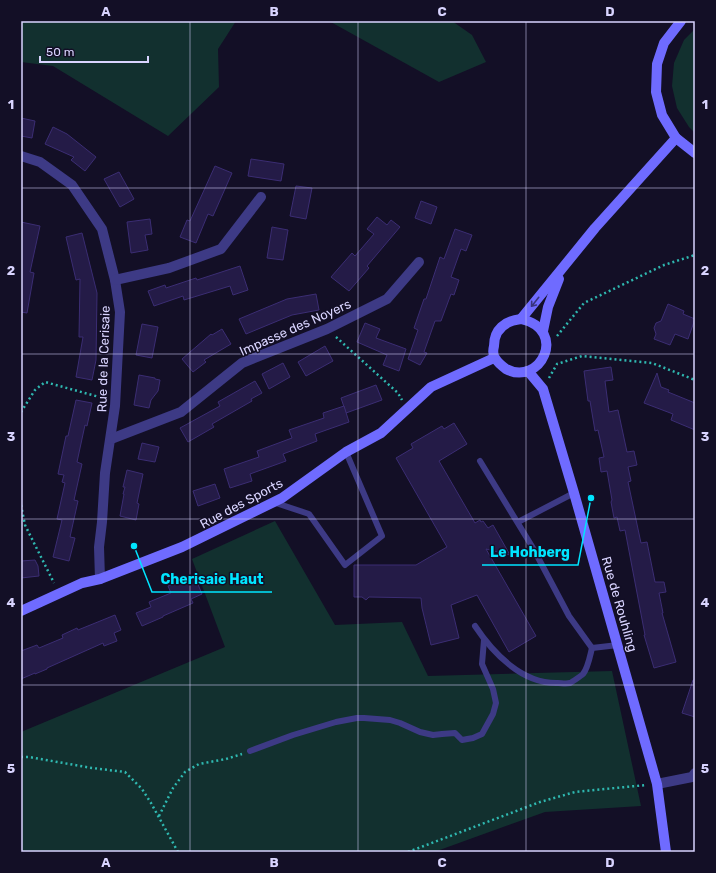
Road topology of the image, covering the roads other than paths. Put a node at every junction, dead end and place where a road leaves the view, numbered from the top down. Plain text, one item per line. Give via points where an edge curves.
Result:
1 (681, 21) edge
2 (676, 138) junction
3 (695, 153) edge
4 (21, 156) edge
5 (261, 198) dead end
6 (420, 262) dead end
7 (566, 264) junction
8 (115, 280) junction
9 (521, 319) junction
10 (542, 331) junction
11 (494, 358) junction
12 (528, 371) junction
13 (111, 439) junction
14 (346, 452) junction
15 (480, 461) dead end
16 (574, 493) junction
17 (273, 502) junction
18 (518, 522) junction
19 (100, 579) junction
20 (21, 611) edge
21 (474, 626) dead end
22 (484, 640) junction
23 (618, 645) junction
24 (592, 648) junction
25 (250, 752) road end
26 (694, 777) edge
27 (657, 784) junction
28 (666, 852) edge

1 - 2 street via 664,43 657,64 656,85 662,115
2 - 3 street
2 - 7 street
4 - 8 street, Rue de la Cerisaie via 40,162 72,185 102,229
5 - 8 street via 221,249 170,268
6 - 13 street, Impasse des Noyers via 387,299 327,329 242,362 180,412
7 -> 9 street
7 - 10 street via 548,307
8 - 13 street, Rue de la Cerisaie via 120,312
9 - 10 street via 536,324
9 - 11 street via 512,320 498,330 494,340
10 - 12 street via 546,339 544,357 538,365
11 - 12 street via 500,365 512,371
11 - 14 street, Rue des Sports via 431,387 381,433
12 - 16 street, Rue de Rouhling via 543,389
13 - 19 street, Rue de la Cerisaie via 105,474 99,547
14 - 17 street, Rue des Sports
14 - 17 lane via 382,536 345,565 309,514
15 - 18 lane
16 - 18 lane
16 - 23 street, Rue de Rouhling
17 - 19 street, Rue des Sports via 182,548
18 - 24 lane via 569,616
19 - 20 street, Rue des Sports via 82,584
21 - 22 lane
22 - 24 lane via 520,673 553,683 570,683 583,674
22 - 25 lane via 482,664 496,703 482,734 462,740 455,733 433,735 390,720 357,718 294,735
23 - 24 lane
23 - 27 street, Rue de Rouhling
26 - 27 street
27 - 28 street, Rue de Rouhling

